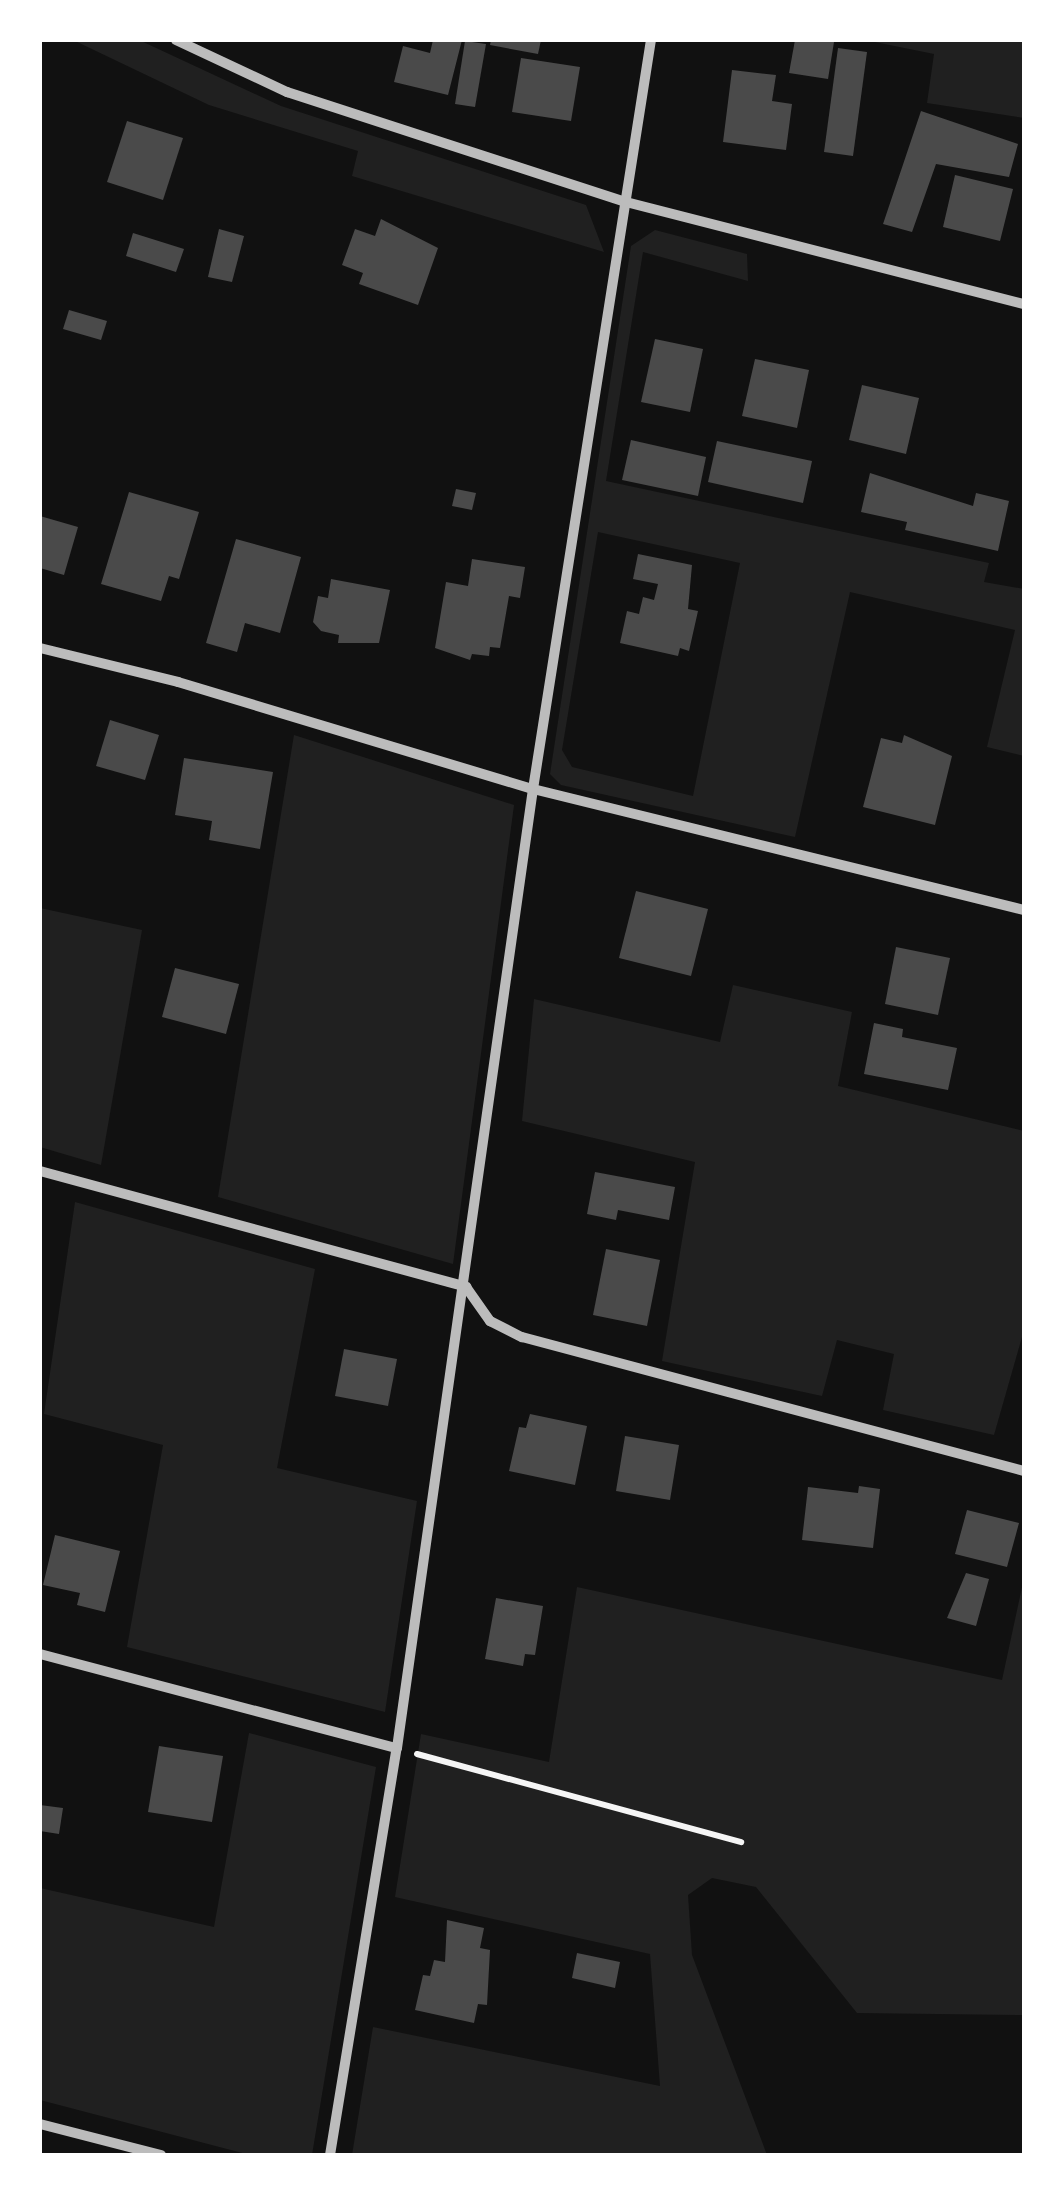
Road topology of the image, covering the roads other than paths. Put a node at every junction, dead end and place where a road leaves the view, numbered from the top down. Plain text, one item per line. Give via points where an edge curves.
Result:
1 (176, 40) edge
2 (652, 40) edge
3 (626, 202) junction
4 (1024, 304) edge
5 (40, 648) edge
6 (533, 790) junction
7 (1024, 910) edge
8 (40, 1171) edge
9 (466, 1287) junction
10 (1024, 1471) edge
11 (40, 1654) edge
12 (397, 1748) junction
13 (40, 2124) edge
14 (161, 2155) edge
15 (330, 2155) edge

1 - 3 street via 287,92
2 - 3 street
3 - 4 street
3 - 6 street
5 - 6 street via 178,682
6 - 7 street
6 - 9 street
8 - 9 street
9 - 10 street via 490,1321 522,1337
9 - 12 street
11 - 12 street
12 - 15 street
13 - 14 street

